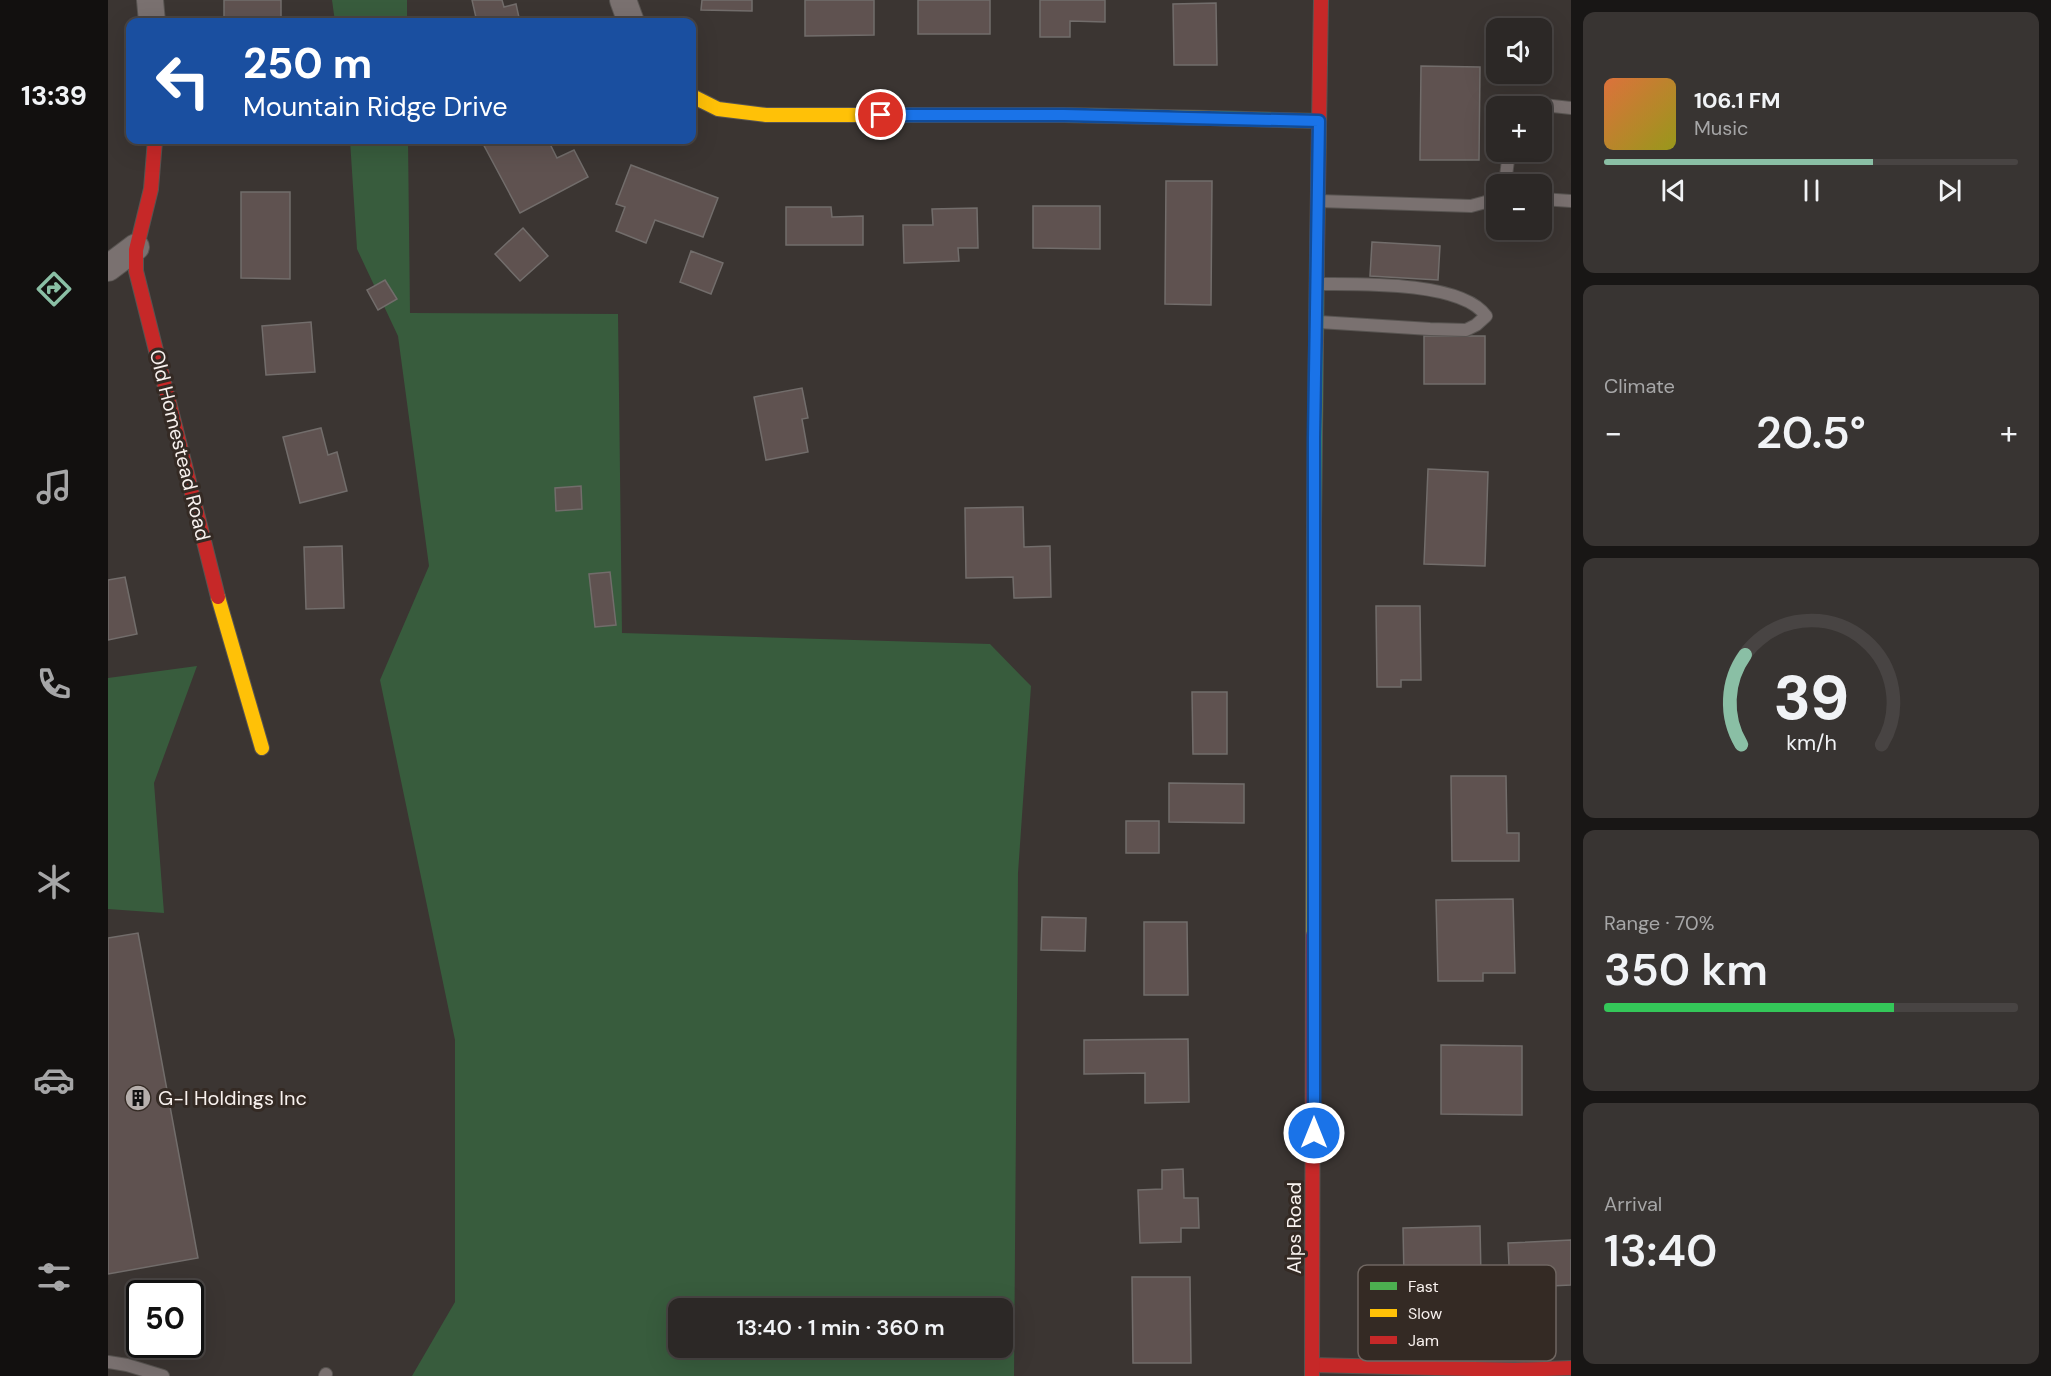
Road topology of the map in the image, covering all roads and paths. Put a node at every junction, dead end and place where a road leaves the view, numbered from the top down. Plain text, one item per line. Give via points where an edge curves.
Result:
1 (150, 0) edge
2 (624, 0) edge
3 (1322, 0) edge
4 (152, 18) edge
5 (630, 18) edge
6 (696, 98) edge
7 (1552, 106) edge
8 (1571, 108) edge
9 (1319, 121) junction
10 (155, 144) edge
11 (1552, 200) edge
12 (1318, 201) junction
13 (1571, 201) edge
14 (1486, 202) edge
15 (136, 247) junction
16 (108, 268) edge
17 (1316, 284) junction
18 (1316, 322) junction
19 (262, 748) dead end
20 (108, 1362) edge
21 (1571, 1368) edge
22 (1312, 1370) edge
23 (163, 1376) edge

1 - 4 street
2 - 5 street
3 - 9 street, Alps Road
6 - 9 street via 736,113 766,115 1064,115
7 - 8 lane
9 - 12 street, Alps Road
10 - 15 street, Old Homestead Road via 153,175
11 - 13 lane
12 - 14 lane via 1471,206
12 - 17 street, Alps Road
15 - 16 street
15 - 19 street, Old Homestead Road via 139,284 223,620
17 - 18 street, Alps Road
17 - 18 lane via 1389,285 1440,293 1465,300 1481,308 1486,316 1466,330
18 - 22 street, Alps Road
20 - 23 lane
21 - 22 street

